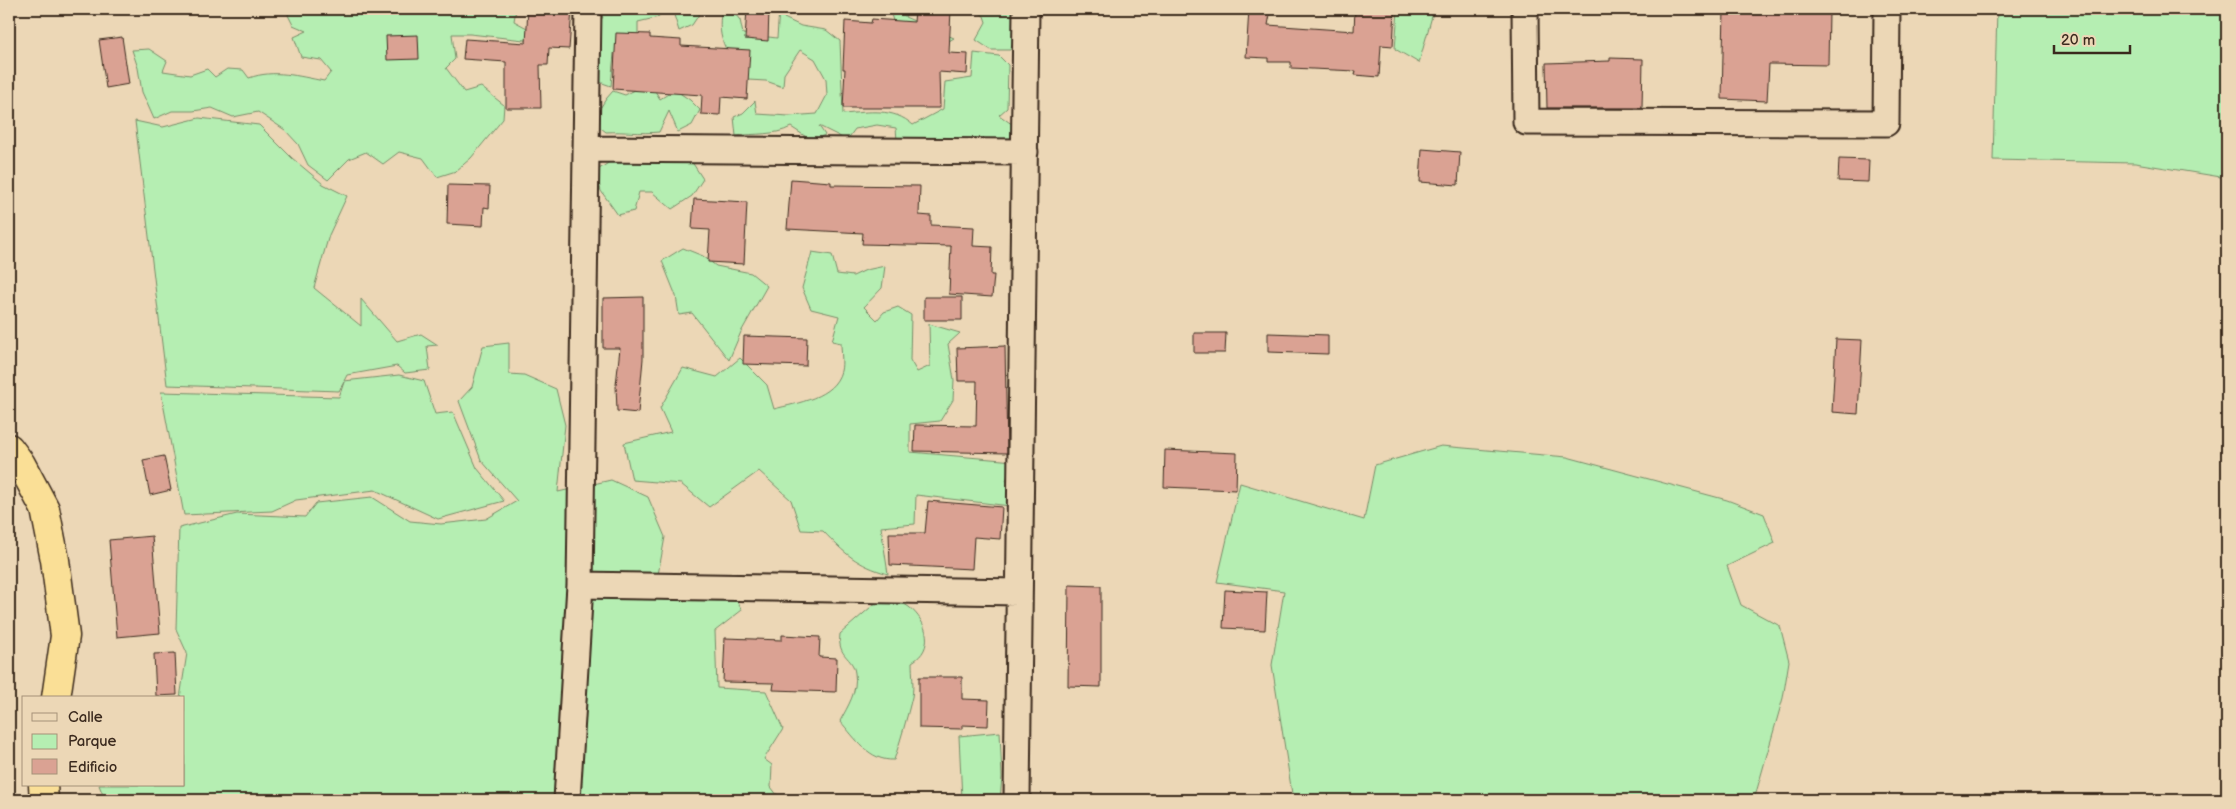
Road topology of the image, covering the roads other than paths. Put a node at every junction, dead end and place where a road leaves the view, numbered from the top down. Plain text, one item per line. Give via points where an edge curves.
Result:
1 (588, 9) edge
2 (1026, 9) edge
3 (1525, 9) edge
4 (1887, 9) edge
5 (587, 148) junction
6 (1025, 152) junction
7 (9, 448) edge
8 (580, 585) junction
9 (1019, 592) junction
10 (56, 696) edge
11 (44, 786) edge
12 (44, 800) edge
13 (567, 800) edge
14 (1017, 800) edge

1 - 5 street
2 - 6 street
3 - 4 street via 1526,122 1886,123
5 - 6 street
5 - 8 street
6 - 9 street
7 - 10 highway via 45,509 64,636
8 - 9 street
8 - 13 street
9 - 14 street
11 - 12 highway

